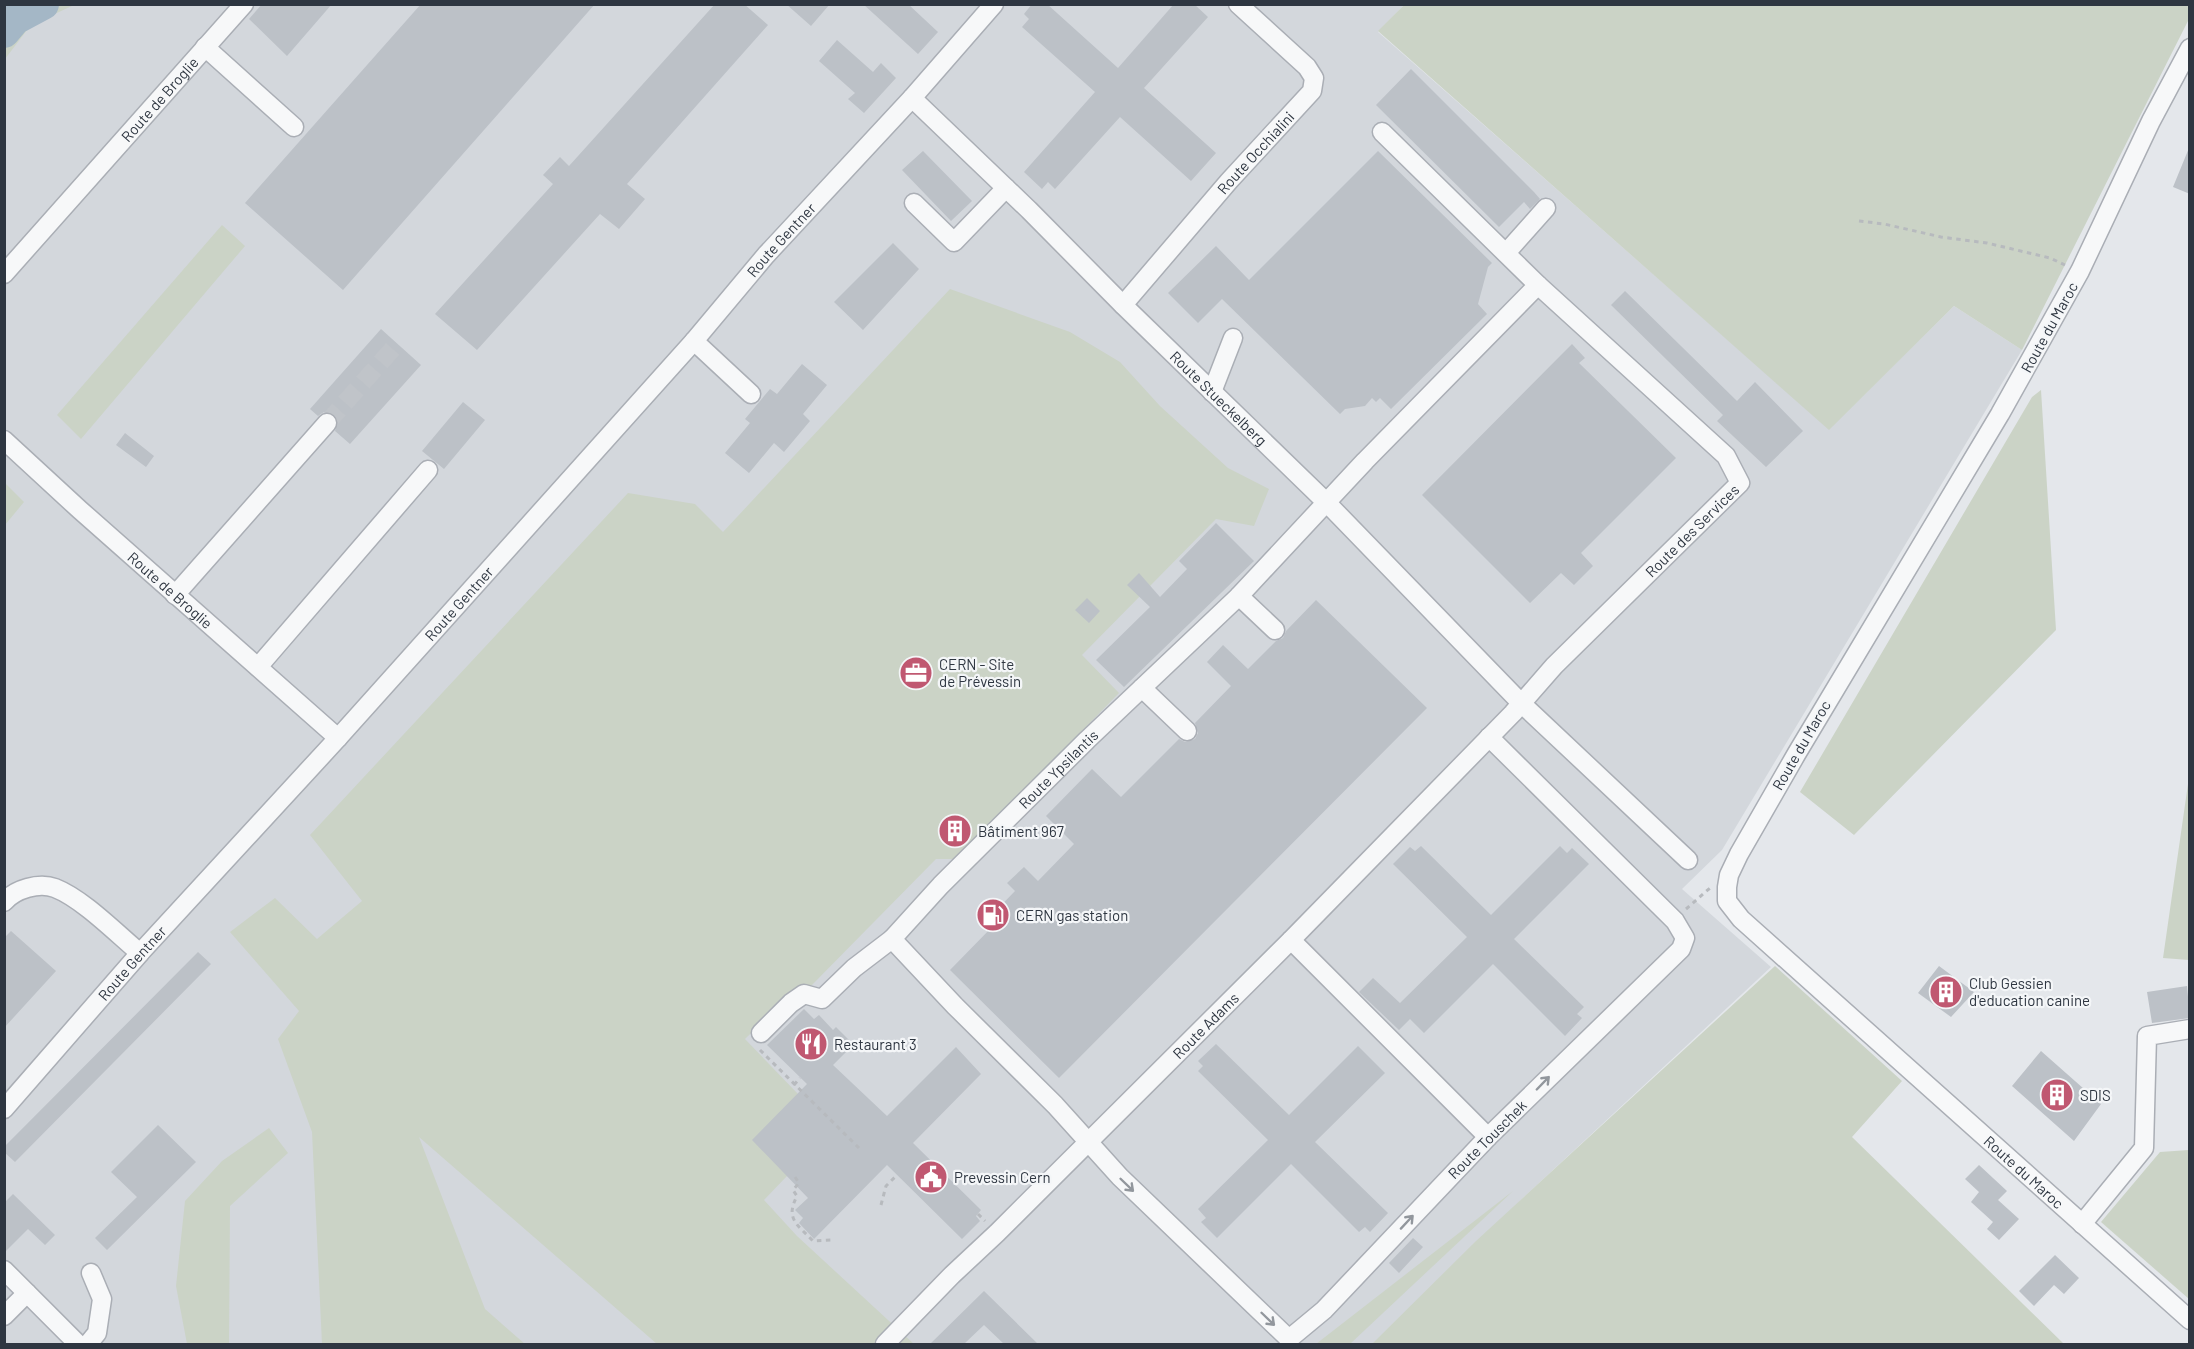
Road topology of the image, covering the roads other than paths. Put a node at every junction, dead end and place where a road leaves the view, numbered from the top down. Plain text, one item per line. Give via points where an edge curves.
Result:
1 (244, 4) edge
2 (994, 4) edge
3 (1238, 4) edge
4 (205, 47) junction
5 (2190, 48) edge
6 (912, 98) junction
7 (294, 127) dead end
8 (1382, 132) dead end
9 (1006, 188) junction
10 (914, 203) dead end
11 (1546, 208) dead end
12 (1506, 253) junction
13 (4, 274) edge
14 (1538, 285) junction
15 (1123, 304) junction
16 (1233, 338) dead end
17 (694, 341) junction
18 (1212, 392) junction
19 (751, 394) dead end
20 (327, 423) tunnel mouth
21 (4, 440) edge
22 (428, 470) dead end
23 (1327, 503) junction
24 (175, 594) junction
25 (1239, 596) junction
26 (1275, 630) dead end
27 (258, 668) junction
28 (1142, 688) junction
29 (1521, 703) junction
30 (1187, 731) dead end
31 (1489, 736) junction
32 (338, 738) junction
33 (1688, 860) dead end
34 (4, 902) edge
35 (891, 939) junction
36 (1291, 940) junction
37 (140, 953) junction
38 (2190, 1029) edge
39 (761, 1033) road end
40 (4, 1109) edge
41 (1488, 1137) junction
42 (1087, 1142) junction
43 (2082, 1224) junction
44 (4, 1270) edge
45 (92, 1273) dead end
46 (27, 1293) junction
47 (4, 1316) edge
48 (2190, 1320) edge
49 (78, 1344) edge
50 (88, 1344) edge
51 (885, 1344) edge

1 - 4 street, Route de Broglie
2 - 6 street, Route Gentner
3 - 15 street, Route Occhialini via 1307,67 1314,78 1312,91
4 - 7 street
4 - 13 street, Route de Broglie
5 - 43 street, Route du Maroc via 2080,272 1739,854 1727,887 1727,901 1741,919
6 - 9 street, Route Stueckelberg
6 - 17 street, Route Gentner via 766,255
8 - 12 street, Route des Services
9 - 10 street via 954,242
9 - 15 street, Route Stueckelberg
11 - 12 street
12 - 14 street, Route des Services
14 - 23 street
14 - 29 street, Route des Services via 1726,456 1740,483
15 - 18 street, Route Stueckelberg
16 - 18 street
17 - 19 street
17 - 32 street, Route Gentner
18 - 23 street, Route Stueckelberg
20 - 24 street
21 - 24 street, Route de Broglie
22 - 27 street
23 - 25 street, Route Ypsilantis
23 - 29 street, Route Stueckelberg
24 - 27 street, Route de Broglie
25 - 26 street
25 - 28 street, Route Ypsilantis
27 - 32 street, Route de Broglie
28 - 30 street
28 - 35 street, Route Ypsilantis
29 - 31 street, Route Adams
29 - 33 street, Route Stueckelberg
31 - 36 street, Route Adams
41 -> 31 street, Route Touschek via 1681,949 1685,938 1675,921
32 - 37 street, Route Gentner
34 - 37 street via 28,887 52,886 71,895
35 - 39 street, Route Ypsilantis via 822,999 804,994
35 - 42 street
36 - 41 street
36 - 42 street, Route Adams
37 - 40 street, Route Gentner
38 - 43 street via 2147,1036 2144,1148
42 -> 41 street, Route Touschek via 1289,1339 1324,1310
42 - 51 street, Route Adams
43 - 48 street, Route du Maroc
44 - 46 street
45 - 50 street via 102,1299 97,1333
46 - 47 street
46 - 49 street

